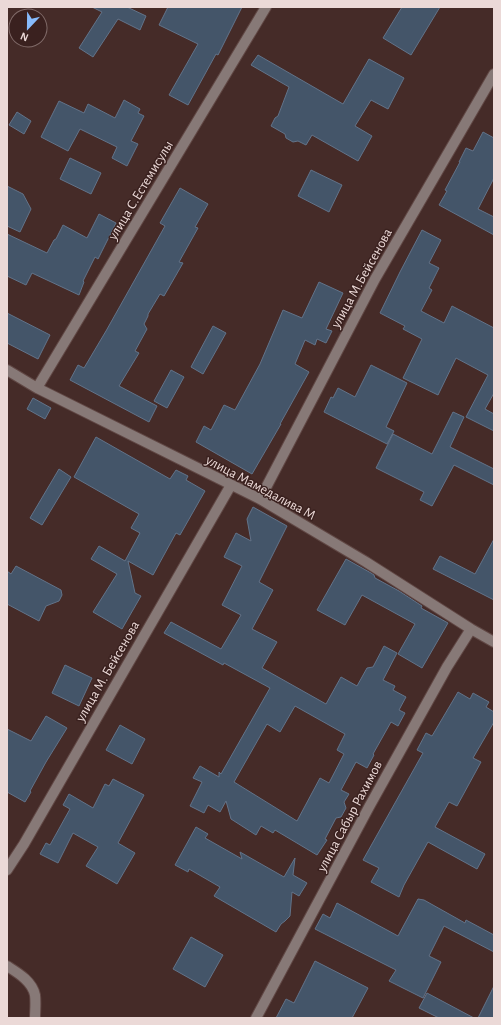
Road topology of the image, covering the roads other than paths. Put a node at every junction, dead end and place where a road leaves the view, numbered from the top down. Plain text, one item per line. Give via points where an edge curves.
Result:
1 (266, 7) edge
2 (494, 74) edge
3 (7, 370) edge
4 (37, 388) junction
5 (230, 485) junction
6 (260, 499) junction
7 (471, 629) junction
8 (494, 642) edge
9 (7, 870) edge
10 (7, 966) edge
11 (35, 1018) edge
12 (256, 1018) edge

1 - 4 street, улица С.Естемисулы
2 - 6 street, улица М.Бейсенова via 375,279
3 - 4 street, улица Мамедалива М
4 - 5 street, улица Мамедалива М
5 - 6 street, улица Мамедалива М
5 - 9 street, улица М. Бейсенова
6 - 7 street, улица Мамедалива М
7 - 8 street, улица Мамедалива М
7 - 12 street, улица Сабыр Рахимов via 369,807
10 - 11 street via 32,987 35,995

